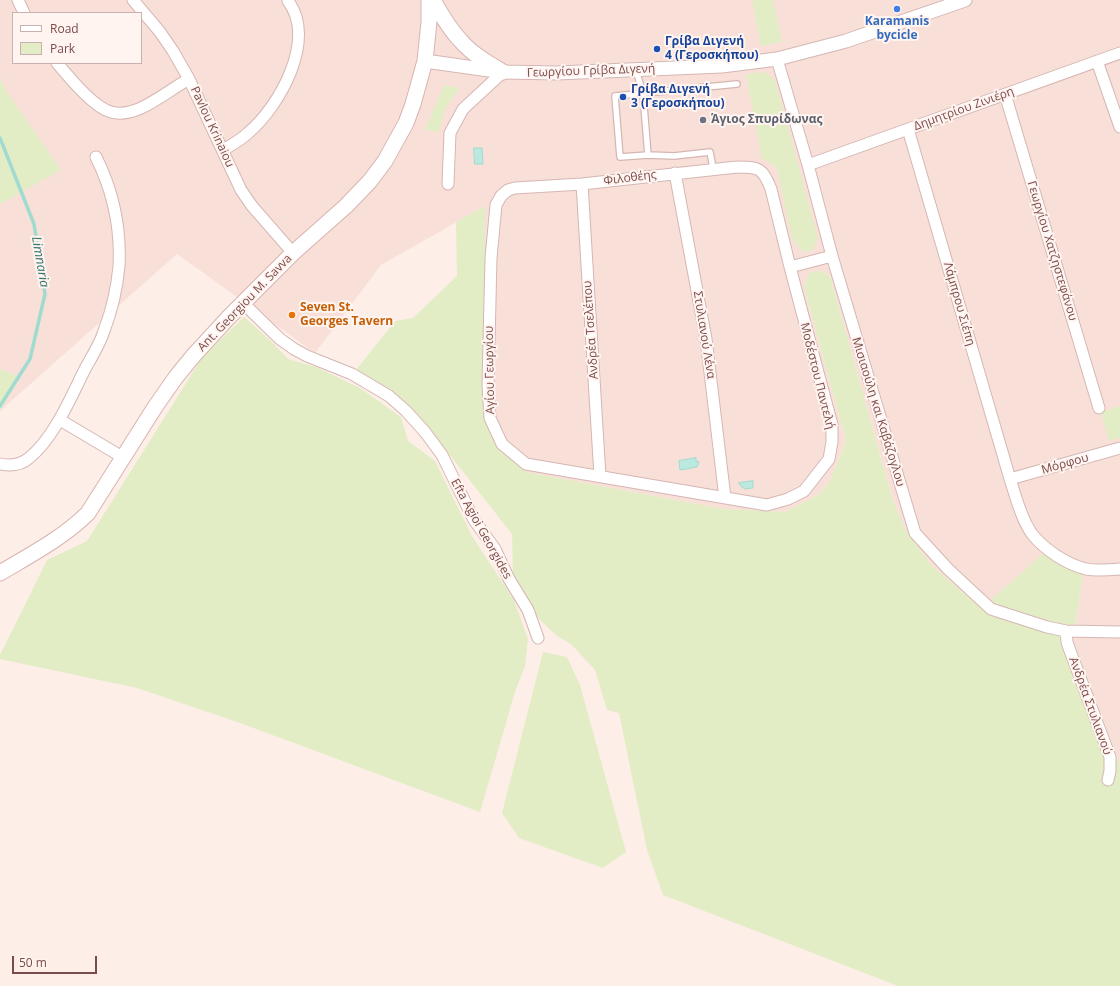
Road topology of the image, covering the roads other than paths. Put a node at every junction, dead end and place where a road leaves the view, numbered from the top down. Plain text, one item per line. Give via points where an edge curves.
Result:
1 (18, 0) edge
2 (133, 0) edge
3 (429, 0) edge
4 (433, 0) edge
5 (964, 0) edge
6 (288, 1) edge
7 (24, 12) edge
8 (1120, 53) edge
9 (777, 59) junction
10 (1098, 61) junction
11 (425, 62) junction
12 (58, 64) edge
13 (636, 70) junction
14 (503, 72) junction
15 (189, 79) junction
16 (738, 84) dead end
17 (643, 94) junction
18 (1005, 94) junction
19 (1120, 127) edge
20 (908, 129) junction
21 (223, 150) junction
22 (648, 155) junction
23 (96, 157) dead end
24 (808, 165) junction
25 (713, 168) junction
26 (675, 173) junction
27 (767, 178) joint
28 (448, 184) dead end
29 (582, 184) junction
30 (496, 205) joint
31 (293, 253) junction
32 (832, 256) junction
33 (790, 267) junction
34 (243, 303) junction
35 (1099, 408) dead end
36 (60, 420) junction
37 (1120, 448) edge
38 (124, 458) junction
39 (0, 464) edge
40 (600, 476) junction
41 (1010, 479) junction
42 (725, 498) junction
43 (1120, 569) edge
44 (0, 572) edge
45 (1066, 631) junction
46 (1120, 632) edge
47 (538, 638) dead end
48 (1108, 780) dead end

1 - 7 street
2 - 15 street, Pavlou Krinaiou via 164,39
3 - 11 main road, Ant. Georgiou M. Savva
4 - 14 main road via 461,42
5 - 9 street, Γεωργίου Γρίβα Διγενή via 846,41
6 - 21 street via 294,9 299,29 296,53 289,76 259,123 248,134
8 - 10 street, Δημητρίου Ζινιέρη
9 - 13 street, Γεωργίου Γρίβα Διγενή via 722,66
9 - 24 street, Μισιαούλη και Καβάζογλου
10 - 18 street, Δημητρίου Ζινιέρη
10 - 19 street
11 - 14 street, Γεωργίου Γρίβα Διγενή
11 - 31 main road, Ant. Georgiou M. Savva via 406,123 385,161 346,206
12 - 15 street via 76,85 111,112 121,113 142,108
13 - 14 street, Γεωργίου Γρίβα Διγενή
13 - 17 lane
14 - 28 street via 462,109 450,133
15 - 21 street, Pavlou Krinaiou
16 - 17 lane
17 - 22 lane
17 - 22 lane via 615,96 620,157
18 - 20 street, Δημητρίου Ζινιέρη
18 - 35 street, Γεωργίου Χατζηστεφάνου
20 - 24 street, Δημητρίου Ζινιέρη
20 - 41 street, Λάμπρου Σιέπη
21 - 31 street, Pavlou Krinaiou via 241,190
22 - 25 lane via 674,156 710,152
23 - 36 street via 106,177 118,224 119,265 114,301 104,332
24 - 32 street, Μισιαούλη και Καβάζογλου
25 - 26 street, Φιλοθέης
25 - 27 street, Φιλοθέης via 754,167
26 - 29 street, Φιλοθέης
26 - 42 street, Στυλιανού Λένα via 706,339
27 - 33 street, Μοδέστου Παντελή
29 - 30 street, Φιλοθέης via 515,188 501,196
29 - 40 street, Ανδρέα Τσελέπου
30 - 40 street, Αγίου Γεωργίου via 491,258 488,385 490,418 502,444 526,464
31 - 34 main road, Ant. Georgiou M. Savva
32 - 33 street
32 - 45 street, Μισιαούλη και Καβάζογλου via 915,533 948,569 991,609
33 - 42 street, Μοδέστου Παντελή via 832,425 829,459 804,491 788,499 767,505
34 - 38 main road, Ant. Georgiou M. Savva via 176,377
34 - 47 street, Efta Agioi Georgides via 280,339 294,348 352,374 389,396 425,432 442,455 474,520 495,548 509,579 528,610
36 - 38 street
36 - 39 street via 28,459 7,466
37 - 41 street, Μόρφου
38 - 44 main road, Ant. Georgiou M. Savva via 88,513 78,523
40 - 42 street, Αγίου Γεωργίου
41 - 43 street, Λάμπρου Σιέπη via 1025,521 1046,548 1072,564 1087,569
45 - 46 street, Μισιαούλη και Καβάζογλου
45 - 48 street, Ανδρέα Στυλιανού via 1069,648 1110,758

